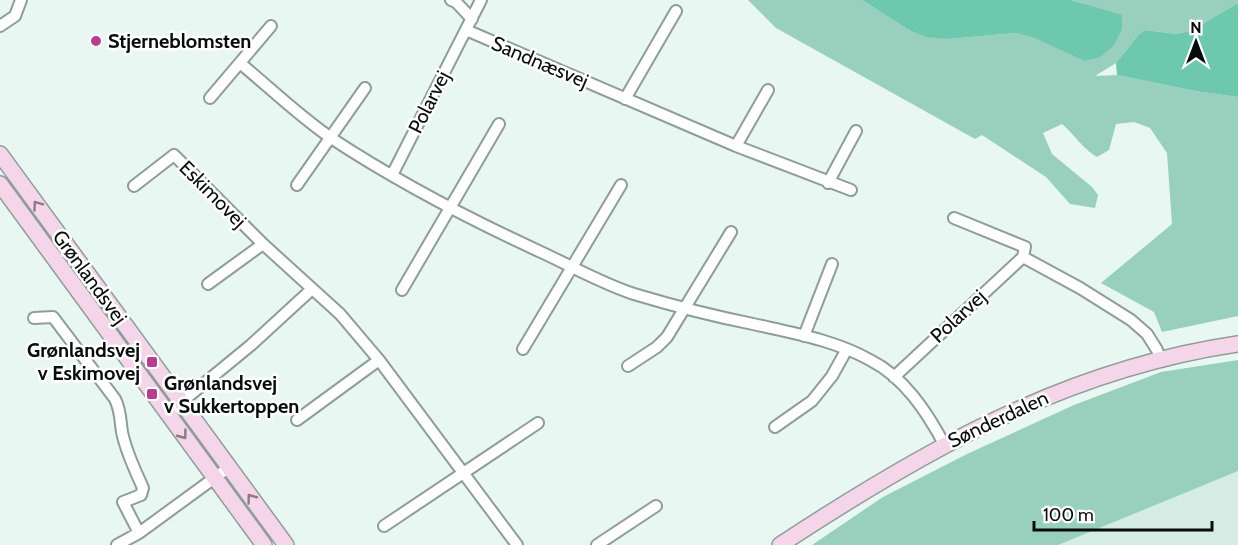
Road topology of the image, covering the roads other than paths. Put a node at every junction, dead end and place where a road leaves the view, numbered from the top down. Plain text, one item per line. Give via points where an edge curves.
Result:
1 (19, 0) edge
2 (451, 0) edge
3 (481, 0) edge
4 (676, 11) dead end
5 (472, 19) junction
6 (0, 26) edge
7 (271, 26) dead end
8 (466, 30) junction
9 (240, 63) junction
10 (365, 88) dead end
11 (768, 90) dead end
12 (210, 99) dead end
13 (626, 99) junction
14 (499, 124) dead end
15 (856, 132) dead end
16 (330, 137) junction
17 (736, 146) junction
18 (0, 154) edge
19 (392, 175) junction
20 (828, 183) junction
21 (0, 184) edge
22 (297, 185) dead end
23 (621, 185) dead end
24 (134, 186) dead end
25 (851, 190) dead end
26 (450, 207) junction
27 (954, 218) dead end
28 (731, 232) dead end
29 (263, 244) junction
30 (1023, 257) junction
31 (832, 264) dead end
32 (572, 267) junction
33 (208, 284) dead end
34 (312, 288) junction
35 (402, 290) dead end
36 (684, 309) junction
37 (34, 318) dead end
38 (804, 336) junction
39 (1238, 344) edge
40 (524, 349) dead end
41 (847, 349) junction
42 (1160, 359) junction
43 (379, 360) junction
44 (628, 366) dead end
45 (894, 377) junction
46 (182, 403) junction
47 (168, 414) junction
48 (297, 420) dead end
49 (537, 423) dead end
50 (775, 428) dead end
51 (944, 444) junction
52 (228, 468) junction
53 (464, 472) junction
54 (215, 477) junction
55 (656, 506) dead end
56 (384, 526) dead end
57 (139, 533) junction
58 (117, 545) edge
59 (264, 545) edge
60 (286, 545) edge
61 (517, 545) edge
62 (597, 545) edge
63 (780, 545) edge

1 - 6 street via 15,16
2 - 5 street, Sandnæsvej
3 - 5 street, Sandnæsvej
4 - 13 street
5 - 8 street, Sandnæsvej
7 - 9 street
8 - 13 street, Sandnæsvej
8 - 19 street, Polarvej
9 - 12 street
9 - 16 street
10 - 16 street
11 - 17 street
13 - 17 street, Sandnæsvej
14 - 26 street
15 - 20 street
16 - 19 street
16 - 22 street
17 - 20 street, Sandnæsvej
46 -> 18 street, Grønlandsvej
19 - 26 street
20 - 25 street, Sandnæsvej
21 - 47 street, Grønlandsvej
23 - 32 street
24 - 29 street, Eskimovej via 174,155
26 - 32 street
26 - 35 street
27 - 30 street via 1025,247
28 - 36 street
29 - 33 street, Eskimovej
29 - 34 street, Eskimovej
30 - 42 street via 1131,320 1147,334
30 - 45 street, Polarvej
31 - 38 street
32 - 36 street via 630,292
32 - 40 street
34 - 43 street, Eskimovej
34 - 46 street
36 - 38 street
36 - 44 street via 667,337
37 - 57 street via 53,316 120,409 122,432 143,488 141,495 123,502
38 - 41 street
39 - 42 street, Sønderdalen
41 - 45 street via 872,360
41 - 50 street via 812,401
42 - 51 street, Sønderdalen via 1061,390
43 - 48 street
43 - 53 street, Eskimovej
45 - 51 street via 923,409
46 - 47 street
46 - 52 street, Grønlandsvej
47 -> 54 street, Grønlandsvej
49 - 53 street
51 - 63 street, Sønderdalen
52 - 54 street
60 -> 52 street, Grønlandsvej
53 - 56 street
53 - 61 street, Eskimovej
54 - 57 street
54 - 59 street, Grønlandsvej
55 - 62 street
57 - 58 street

